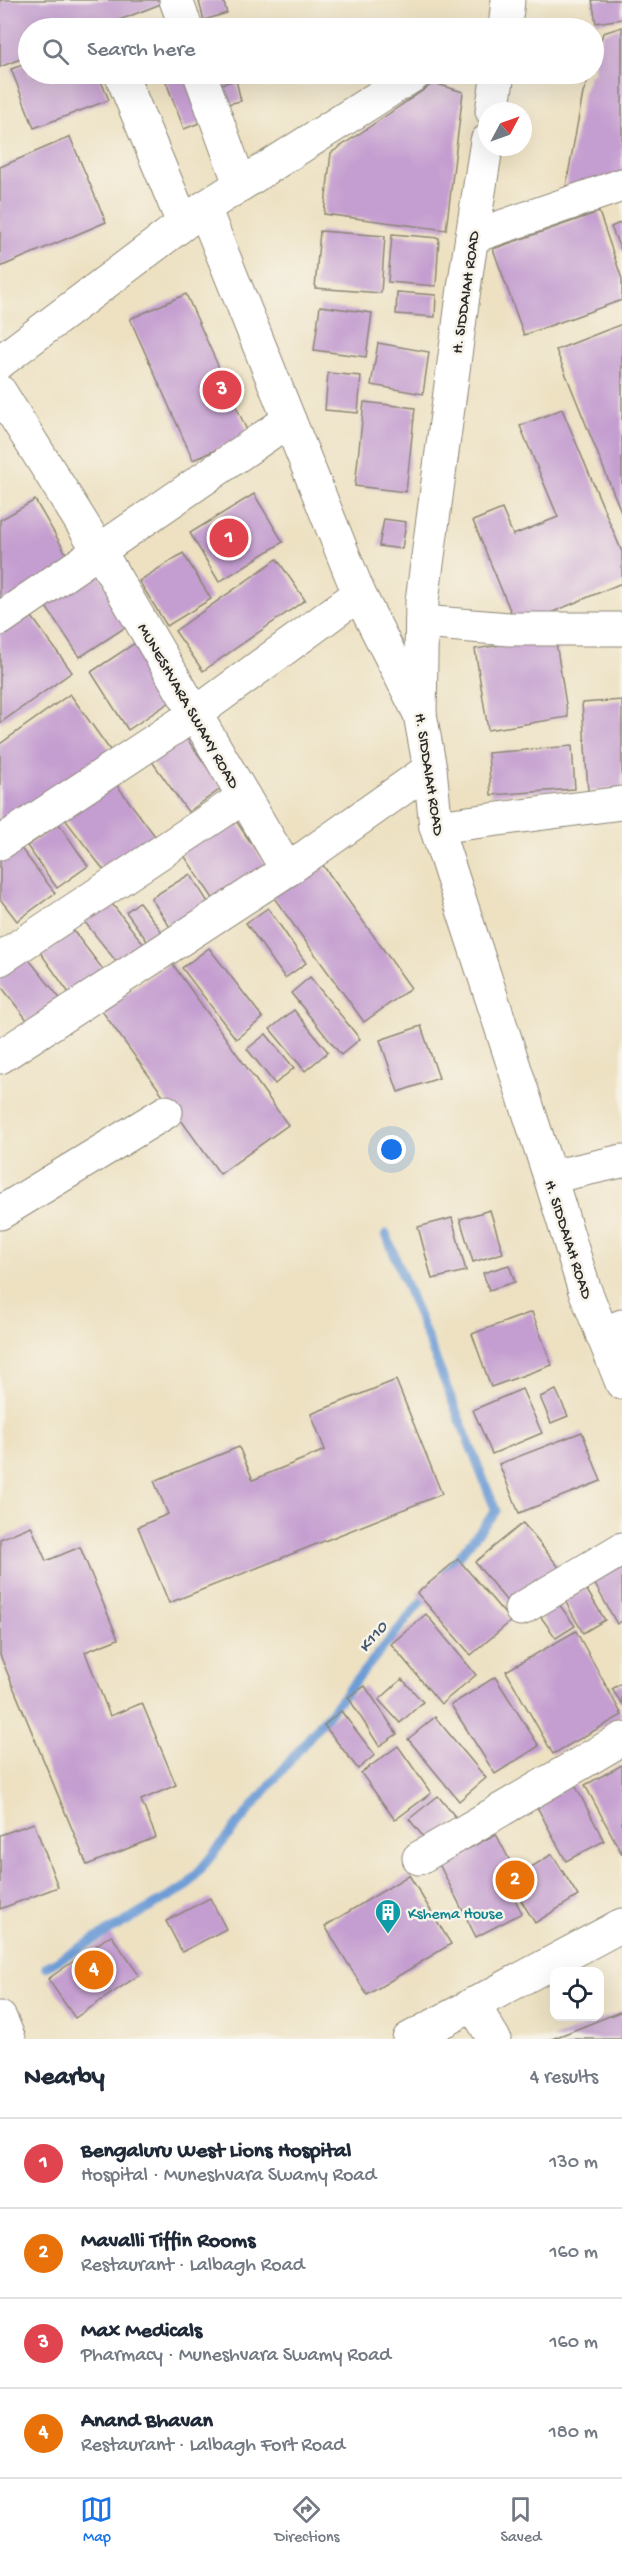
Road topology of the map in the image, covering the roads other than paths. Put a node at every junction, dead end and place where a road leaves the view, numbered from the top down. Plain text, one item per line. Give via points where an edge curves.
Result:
1 (176, 0) edge
2 (182, 18) edge
3 (126, 84) edge
4 (204, 84) edge
5 (399, 84) edge
6 (496, 84) edge
7 (493, 102) edge
8 (485, 156) edge
9 (240, 184) junction
10 (622, 185) edge
11 (194, 216) junction
12 (472, 237) junction
13 (0, 363) edge
14 (0, 392) edge
15 (290, 420) junction
16 (100, 552) junction
17 (359, 594) junction
18 (0, 619) edge
19 (422, 622) junction
20 (622, 629) edge
21 (195, 714) junction
22 (420, 714) junction
23 (430, 769) junction
24 (243, 797) junction
25 (622, 802) edge
26 (436, 827) junction
27 (0, 843) edge
28 (287, 870) junction
29 (0, 959) edge
30 (0, 1058) edge
31 (166, 1112) dead end
32 (622, 1161) edge
33 (550, 1177) junction
34 (0, 1213) edge
35 (612, 1330) edge
36 (622, 1383) edge
37 (622, 1549) edge
38 (521, 1609) dead end
39 (622, 1739) edge
40 (419, 1858) dead end
41 (622, 1925) edge
42 (473, 2004) junction
43 (0, 2018) edge
44 (9, 2039) edge
45 (409, 2039) edge
46 (494, 2039) edge

1 - 2 street
3 - 11 street
4 - 9 street
5 - 9 street
6 - 7 street
8 - 12 street, H. SIDDAIAH ROAD
9 - 11 street
10 - 12 street
11 - 13 street
11 - 15 street
12 - 19 street, H. SIDDAIAH ROAD
14 - 16 street, MUNESHVARA SWAMY ROAD
15 - 16 street
15 - 17 street
16 - 18 street
16 - 21 street, MUNESHVARA SWAMY ROAD
17 - 21 street
17 - 22 street
19 - 20 street via 509,629
19 - 22 street, H. SIDDAIAH ROAD
21 - 24 street, MUNESHVARA SWAMY ROAD
21 - 27 street
22 - 23 street, H. SIDDAIAH ROAD
23 - 26 street, H. SIDDAIAH ROAD
23 - 28 street
24 - 28 street, MUNESHVARA SWAMY ROAD
24 - 29 street
25 - 26 street
26 - 33 street, H. SIDDAIAH ROAD
28 - 30 street
31 - 34 street
32 - 33 street
33 - 35 street, H. SIDDAIAH ROAD via 584,1288
35 - 36 street, H. SIDDAIAH ROAD
37 - 38 street
39 - 40 street
41 - 42 street
42 - 45 street
42 - 46 street
43 - 44 street

